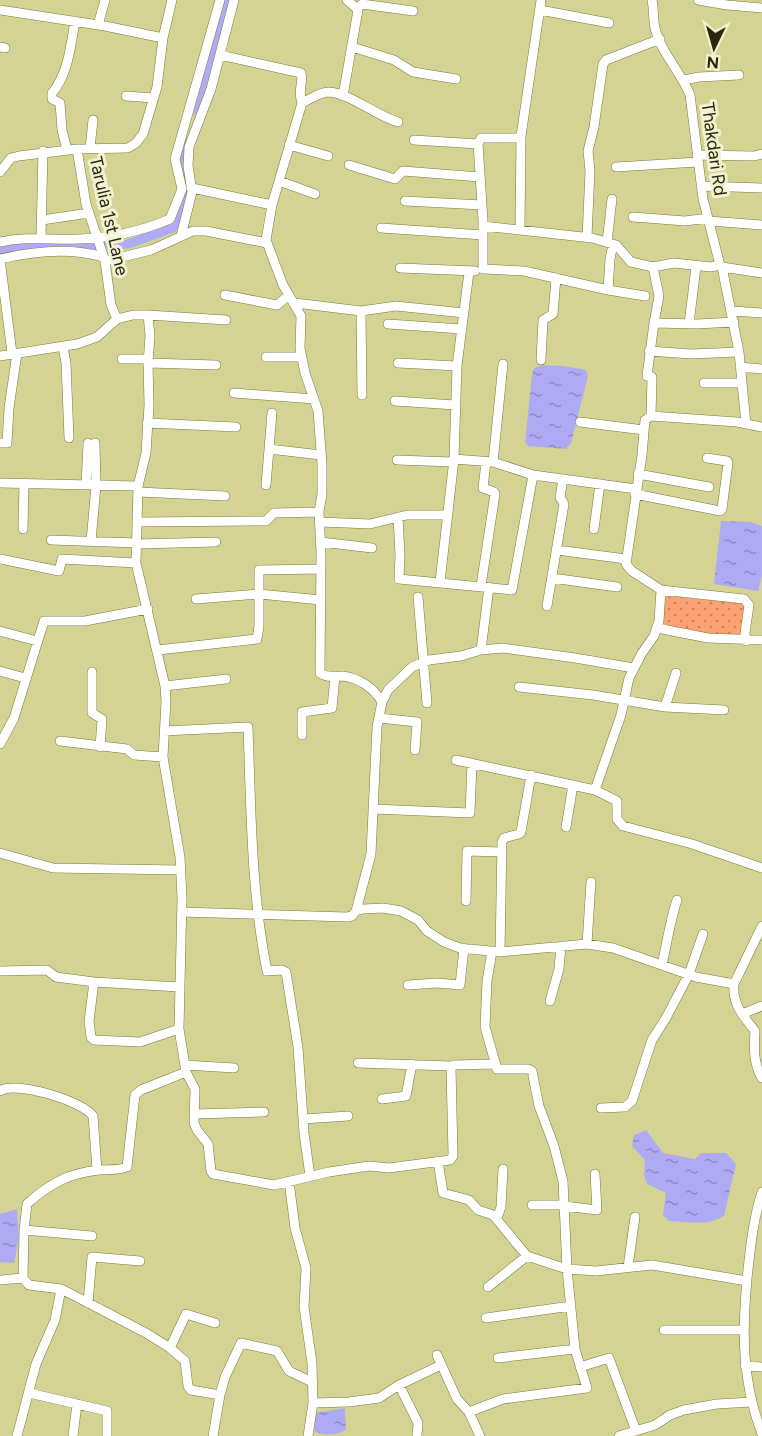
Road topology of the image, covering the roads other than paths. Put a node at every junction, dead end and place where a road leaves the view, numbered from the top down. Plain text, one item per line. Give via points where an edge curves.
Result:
1 (105, 0) edge
2 (172, 0) edge
3 (220, 0) edge
4 (234, 0) edge
5 (347, 0) edge
6 (652, 0) edge
7 (698, 0) edge
8 (541, 5) edge
9 (357, 8) junction
10 (762, 8) edge
11 (0, 10) edge
12 (413, 11) dead end
13 (75, 21) junction
14 (609, 23) dead end
15 (98, 25) junction
16 (163, 39) junction
17 (660, 39) junction
18 (352, 47) junction
19 (220, 55) junction
20 (739, 75) dead end
21 (456, 79) dead end
22 (684, 80) junction
23 (126, 96) dead end
24 (343, 96) junction
25 (153, 99) junction
26 (302, 103) junction
27 (93, 120) dead end
28 (398, 122) dead end
29 (521, 136) junction
30 (414, 140) dead end
31 (478, 144) junction
32 (289, 145) junction
33 (90, 148) junction
34 (72, 149) junction
35 (43, 151) junction
36 (762, 154) edge
37 (328, 156) dead end
38 (698, 158) junction
39 (349, 165) dead end
40 (616, 167) dead end
41 (0, 172) edge
42 (480, 177) junction
43 (279, 181) junction
44 (701, 186) junction
45 (192, 188) junction
46 (762, 188) edge
47 (315, 194) dead end
48 (612, 199) dead end
49 (405, 201) dead end
50 (272, 205) junction
51 (482, 205) junction
52 (89, 213) junction
53 (633, 217) dead end
54 (42, 220) junction
55 (708, 220) junction
56 (762, 225) edge
57 (381, 228) dead end
58 (520, 229) junction
59 (483, 230) junction
60 (181, 236) junction
61 (42, 237) junction
62 (588, 237) junction
63 (97, 239) junction
64 (0, 242) edge
65 (267, 243) junction
66 (610, 243) junction
67 (104, 258) junction
68 (0, 259) edge
69 (721, 266) junction
70 (400, 267) dead end
71 (653, 267) junction
72 (696, 267) junction
73 (483, 270) junction
74 (469, 272) junction
75 (762, 273) edge
76 (556, 278) junction
77 (608, 290) junction
78 (225, 295) dead end
79 (645, 296) dead end
80 (3, 297) edge
81 (292, 299) junction
82 (3, 309) edge
83 (361, 310) junction
84 (732, 311) junction
85 (464, 313) junction
86 (762, 313) edge
87 (148, 315) junction
88 (117, 319) junction
89 (226, 320) dead end
90 (734, 322) junction
91 (654, 323) junction
92 (388, 324) dead end
93 (689, 324) junction
94 (462, 329) junction
95 (63, 347) junction
96 (649, 351) junction
97 (739, 352) junction
98 (15, 353) junction
99 (0, 356) edge
100 (266, 357) dead end
101 (302, 357) junction
102 (122, 359) dead end
103 (541, 360) dead end
104 (148, 361) junction
105 (398, 363) dead end
106 (503, 364) dead end
107 (216, 365) dead end
108 (457, 366) junction
109 (740, 367) junction
110 (762, 369) edge
111 (704, 383) dead end
112 (742, 383) junction
113 (234, 393) dead end
114 (363, 395) dead end
115 (315, 399) junction
116 (395, 401) dead end
117 (5, 402) edge
118 (455, 405) junction
119 (272, 413) dead end
120 (651, 416) junction
121 (580, 422) dead end
122 (147, 423) junction
123 (746, 424) junction
124 (236, 427) dead end
125 (762, 427) edge
126 (644, 430) junction
127 (69, 438) dead end
128 (0, 443) edge
129 (92, 443) dead end
130 (269, 449) junction
131 (321, 455) junction
132 (707, 458) dead end
133 (397, 460) dead end
134 (453, 461) junction
135 (489, 462) junction
136 (638, 474) junction
137 (532, 475) junction
138 (563, 479) junction
139 (0, 483) edge
140 (24, 484) junction
141 (600, 484) junction
142 (266, 485) dead end
143 (91, 486) junction
144 (709, 487) dead end
145 (138, 489) junction
146 (636, 492) junction
147 (225, 496) dead end
148 (448, 515) junction
149 (320, 517) junction
150 (398, 517) junction
151 (138, 522) junction
152 (22, 529) dead end
153 (594, 529) dead end
154 (51, 540) dead end
155 (91, 541) junction
156 (216, 542) dead end
157 (321, 542) junction
158 (137, 543) junction
159 (372, 548) dead end
160 (557, 550) junction
161 (626, 559) junction
162 (1, 562) edge
163 (136, 563) junction
164 (321, 569) junction
165 (552, 578) junction
166 (440, 582) junction
167 (485, 587) junction
168 (617, 587) dead end
169 (661, 590) junction
170 (259, 594) junction
171 (418, 597) dead end
172 (196, 599) dead end
173 (321, 600) junction
174 (547, 606) dead end
175 (147, 609) junction
176 (657, 628) junction
177 (0, 631) edge
178 (762, 640) edge
179 (37, 641) junction
180 (746, 641) junction
181 (158, 650) junction
182 (481, 650) junction
183 (424, 661) junction
184 (634, 668) junction
185 (0, 671) edge
186 (92, 672) dead end
187 (676, 673) dead end
188 (335, 676) junction
189 (25, 678) junction
190 (226, 679) dead end
191 (165, 686) junction
192 (519, 687) dead end
193 (624, 701) junction
194 (382, 702) junction
195 (427, 703) dead end
196 (665, 707) junction
197 (724, 710) dead end
198 (379, 718) junction
199 (164, 730) junction
200 (302, 735) dead end
201 (60, 741) dead end
202 (0, 744) edge
203 (100, 747) junction
204 (416, 750) dead end
205 (163, 757) junction
206 (456, 760) dead end
207 (472, 763) junction
208 (531, 775) junction
209 (573, 785) junction
210 (595, 790) junction
211 (373, 809) junction
212 (566, 827) dead end
213 (502, 852) junction
214 (0, 853) edge
215 (762, 868) edge
216 (180, 870) junction
217 (591, 882) dead end
218 (677, 900) dead end
219 (466, 901) dead end
220 (356, 911) junction
221 (182, 912) junction
222 (258, 915) junction
223 (762, 926) edge
224 (703, 934) dead end
225 (587, 944) junction
226 (561, 946) junction
227 (464, 948) junction
228 (496, 951) junction
229 (662, 964) junction
230 (0, 971) edge
231 (689, 974) junction
232 (94, 982) junction
233 (734, 984) junction
234 (408, 985) dead end
235 (179, 987) junction
236 (550, 1001) dead end
237 (762, 1006) edge
238 (742, 1014) junction
239 (178, 1029) junction
240 (358, 1063) dead end
241 (412, 1064) junction
242 (494, 1064) junction
243 (451, 1066) junction
244 (234, 1068) dead end
245 (185, 1069) junction
246 (762, 1078) edge
247 (0, 1091) edge
248 (382, 1099) dead end
249 (601, 1108) dead end
250 (264, 1112) dead end
251 (195, 1114) junction
252 (348, 1116) dead end
253 (303, 1119) junction
254 (438, 1161) junction
255 (503, 1169) dead end
256 (97, 1170) junction
257 (595, 1174) dead end
258 (310, 1176) junction
259 (289, 1181) junction
260 (762, 1192) edge
261 (532, 1205) dead end
262 (564, 1205) junction
263 (497, 1218) junction
264 (635, 1218) dead end
265 (24, 1230) junction
266 (92, 1236) dead end
267 (527, 1256) junction
268 (140, 1261) dead end
269 (628, 1267) junction
270 (567, 1269) junction
271 (23, 1278) junction
272 (0, 1280) edge
273 (747, 1281) junction
274 (488, 1287) dead end
275 (61, 1289) junction
276 (88, 1304) junction
277 (571, 1306) junction
278 (486, 1318) dead end
279 (215, 1323) dead end
280 (664, 1330) dead end
281 (744, 1330) junction
282 (170, 1348) junction
283 (575, 1349) junction
284 (437, 1355) dead end
285 (498, 1359) dead end
286 (441, 1365) junction
287 (745, 1366) junction
288 (762, 1366) edge
289 (580, 1367) junction
290 (312, 1382) junction
291 (399, 1385) junction
292 (29, 1393) junction
293 (220, 1395) junction
294 (752, 1402) junction
295 (313, 1403) junction
296 (77, 1404) junction
297 (469, 1412) junction
298 (636, 1431) junction
299 (762, 1434) edge
300 (17, 1436) edge
301 (73, 1436) edge
302 (107, 1436) edge
303 (213, 1436) edge
304 (308, 1436) edge
305 (417, 1436) edge
306 (480, 1436) edge
307 (619, 1436) edge

1 - 15 street
2 - 16 street, Tarulia 1st Lane
3 - 63 street via 175,159 182,189 170,219 146,229
4 - 19 street
5 - 9 street
6 - 17 street, Thakdari Rd
7 - 10 street
8 - 14 street
8 - 29 street
9 - 12 street via 362,4
9 - 18 street
11 - 13 street
13 - 15 street
13 - 34 street via 69,55 52,93 52,99 60,103 62,130
15 - 16 street
16 - 25 street, Tarulia 1st Lane
17 - 22 street, Thakdari Rd
17 - 62 street via 603,64 588,151
18 - 21 street via 386,57 412,72
18 - 24 street
19 - 26 street via 301,73
19 - 45 street via 189,147
20 - 22 street
22 - 38 street, Thakdari Rd via 690,95
23 - 25 street
24 - 26 street via 328,92
24 - 28 street
25 - 33 street, Tarulia 1st Lane via 143,134 136,143 128,148
26 - 32 street
27 - 33 street
29 - 31 street via 481,138
29 - 58 street
30 - 31 street
31 - 42 street
32 - 37 street
32 - 43 street
33 - 34 street, Tarulia 1st Lane
34 - 35 street
34 - 52 street, Tarulia 1st Lane
35 - 41 street via 11,158
35 - 54 street
36 - 38 street
38 - 40 street
38 - 44 street, Thakdari Rd
39 - 42 street via 395,179 403,171
42 - 51 street
43 - 47 street
43 - 50 street
44 - 46 street
44 - 55 street, Thakdari Rd
45 - 50 street
45 - 60 street
48 - 66 street
49 - 51 street
50 - 65 street
51 - 59 street
52 - 54 street
52 - 63 street, Tarulia 1st Lane
53 - 55 street
54 - 61 street
55 - 56 street
55 - 69 street, Thakdari Rd
57 - 59 street
58 - 59 street
58 - 62 street
59 - 73 street
60 - 65 street via 206,231
60 - 67 street via 151,250
61 - 63 street
61 - 64 street
62 - 66 street
63 - 67 street, Tarulia 1st Lane
65 - 81 street
66 - 71 street via 631,262
66 - 77 street
67 - 68 street via 58,251
67 - 88 street, Tarulia 1st Lane
68 - 80 street
69 - 72 street
69 - 75 street
69 - 84 street, Thakdari Rd
70 - 74 street
71 - 72 street via 674,263
71 - 91 street via 659,296
72 - 93 street
73 - 74 street
73 - 76 street
74 - 85 street
76 - 77 street
76 - 103 street via 553,314 543,320
77 - 79 street
78 - 81 street via 277,304
80 - 82 street
81 - 83 street
81 - 101 street via 301,316
82 - 98 street
83 - 85 street via 396,306
83 - 114 street
84 - 86 street
84 - 90 street, Thakdari Rd
85 - 94 street
87 - 88 street
87 - 89 street
87 - 104 street
88 - 95 street via 92,340
90 - 93 street
90 - 97 street, Thakdari Rd
91 - 93 street
91 - 96 street
92 - 94 street
94 - 108 street
95 - 98 street
95 - 127 street
96 - 97 street
96 - 120 street
97 - 109 street, Thakdari Rd
98 - 99 street
98 - 117 street
100 - 101 street
101 - 115 street
102 - 104 street
104 - 107 street
104 - 122 street
105 - 108 street
106 - 135 street
108 - 118 street
109 - 110 street
109 - 112 street, Thakdari Rd
111 - 112 street
112 - 123 street, Thakdari Rd
113 - 115 street
115 - 131 street
116 - 118 street
117 - 128 street via 7,443
118 - 134 street
119 - 130 street
120 - 123 street
120 - 126 street via 645,420
121 - 126 street
122 - 124 street
122 - 145 street via 146,453
123 - 125 street
126 - 136 street
129 - 143 street
130 - 131 street
130 - 142 street
131 - 149 street
132 - 146 street via 728,463 721,510
133 - 134 street
134 - 135 street
134 - 148 street
135 - 137 street
135 - 167 street via 483,488 495,494
136 - 144 street
136 - 146 street
137 - 138 street
137 - 167 street via 512,590
138 - 141 street
138 - 160 street via 560,496 564,504
139 - 140 street
140 - 143 street
140 - 152 street
141 - 146 street
141 - 153 street
143 - 145 street
143 - 155 street
145 - 147 street
145 - 151 street
146 - 161 street
148 - 150 street via 419,513
148 - 166 street
149 - 150 street via 370,524
149 - 151 street via 274,513 266,521
149 - 157 street
150 - 166 street via 399,579
151 - 158 street
154 - 155 street
155 - 158 street
156 - 158 street
157 - 159 street
157 - 164 street
158 - 163 street
160 - 161 street
160 - 165 street
161 - 169 street via 632,571
162 - 163 street via 59,571 62,559
163 - 175 street
164 - 170 street via 261,569
164 - 173 street
165 - 168 street
165 - 174 street
166 - 167 street
167 - 182 street
169 - 176 street
169 - 180 street via 744,598 749,605
170 - 172 street
170 - 173 street
170 - 181 street via 257,639
171 - 183 street
173 - 188 street via 320,672 323,676
175 - 179 street via 85,621 44,621
175 - 181 street
176 - 180 street
176 - 184 street
177 - 179 street
178 - 180 street
179 - 189 street
181 - 191 street
182 - 183 street via 461,657
182 - 184 street via 502,648
183 - 194 street via 401,677
183 - 195 street
184 - 193 street
185 - 189 street
186 - 203 street via 92,713 102,719
187 - 196 street
188 - 194 street via 361,683 375,691
188 - 200 street via 332,708 302,712
189 - 202 street via 11,726
190 - 191 street
191 - 199 street
192 - 193 street
193 - 196 street
193 - 210 street
194 - 198 street
196 - 197 street
198 - 204 street via 417,722
198 - 211 street
199 - 205 street
199 - 222 street via 248,727
201 - 203 street
203 - 205 street
205 - 216 street
206 - 207 street
207 - 208 street
207 - 211 street via 470,813
208 - 209 street
208 - 213 street via 521,832 502,839
209 - 210 street
209 - 212 street
210 - 215 street via 617,801 617,819 623,826
211 - 220 street via 371,854
213 - 219 street via 467,851
213 - 228 street
214 - 216 street via 53,868
216 - 221 street
217 - 225 street
218 - 229 street
220 - 222 street via 347,917
220 - 227 street via 401,911 444,942
221 - 222 street
221 - 235 street
222 - 253 street via 267,971 286,972 298,1047
223 - 233 street
224 - 231 street
225 - 226 street
225 - 229 street
226 - 228 street
226 - 236 street
227 - 228 street
227 - 234 street via 460,985
228 - 242 street via 487,981 484,1018
229 - 231 street
230 - 232 street via 47,970 56,977
231 - 233 street
231 - 249 street via 652,1040 632,1101 625,1107
232 - 235 street
232 - 239 street via 89,1022 90,1037 94,1040 140,1042
233 - 238 street via 733,994
235 - 239 street
237 - 238 street
238 - 246 street via 755,1031 754,1049
239 - 245 street
240 - 241 street
241 - 243 street
241 - 248 street via 406,1096
242 - 243 street
242 - 262 street via 499,1069 532,1071 563,1181
243 - 254 street via 453,1156
244 - 245 street
245 - 251 street via 195,1089
245 - 256 street via 135,1095 127,1167
247 - 256 street via 8,1088 51,1094 89,1110 93,1116
250 - 251 street
251 - 259 street via 197,1130 208,1144 212,1173 273,1185
252 - 253 street
253 - 258 street
254 - 258 street via 390,1168 369,1166
254 - 263 street via 443,1194 470,1200 478,1210
255 - 263 street
256 - 265 street via 47,1186 27,1204
257 - 262 street via 597,1210
258 - 259 street
259 - 290 street via 295,1228 306,1268 304,1307
260 - 273 street
261 - 262 street
262 - 270 street
263 - 267 street
264 - 269 street
265 - 266 street
265 - 271 street
267 - 270 street
267 - 274 street
268 - 276 street via 92,1257
269 - 270 street
269 - 273 street via 652,1265
270 - 277 street
271 - 272 street
271 - 275 street via 29,1285
273 - 281 street
275 - 276 street
275 - 292 street via 55,1320 36,1364
276 - 282 street
277 - 278 street
277 - 283 street
279 - 282 street via 186,1314
280 - 281 street
281 - 287 street
282 - 293 street via 186,1361 191,1390
283 - 285 street
283 - 289 street
284 - 286 street
286 - 291 street
286 - 297 street via 457,1399
287 - 288 street
287 - 294 street
289 - 297 street via 585,1389 503,1400
289 - 298 street via 609,1358
290 - 293 street via 289,1371 277,1351 241,1343
290 - 295 street
291 - 295 street via 379,1398
291 - 305 street via 418,1423
292 - 296 street
292 - 300 street
293 - 303 street
294 - 298 street via 684,1410
294 - 299 street
295 - 304 street
296 - 301 street
296 - 302 street via 107,1410
297 - 306 street
298 - 307 street

